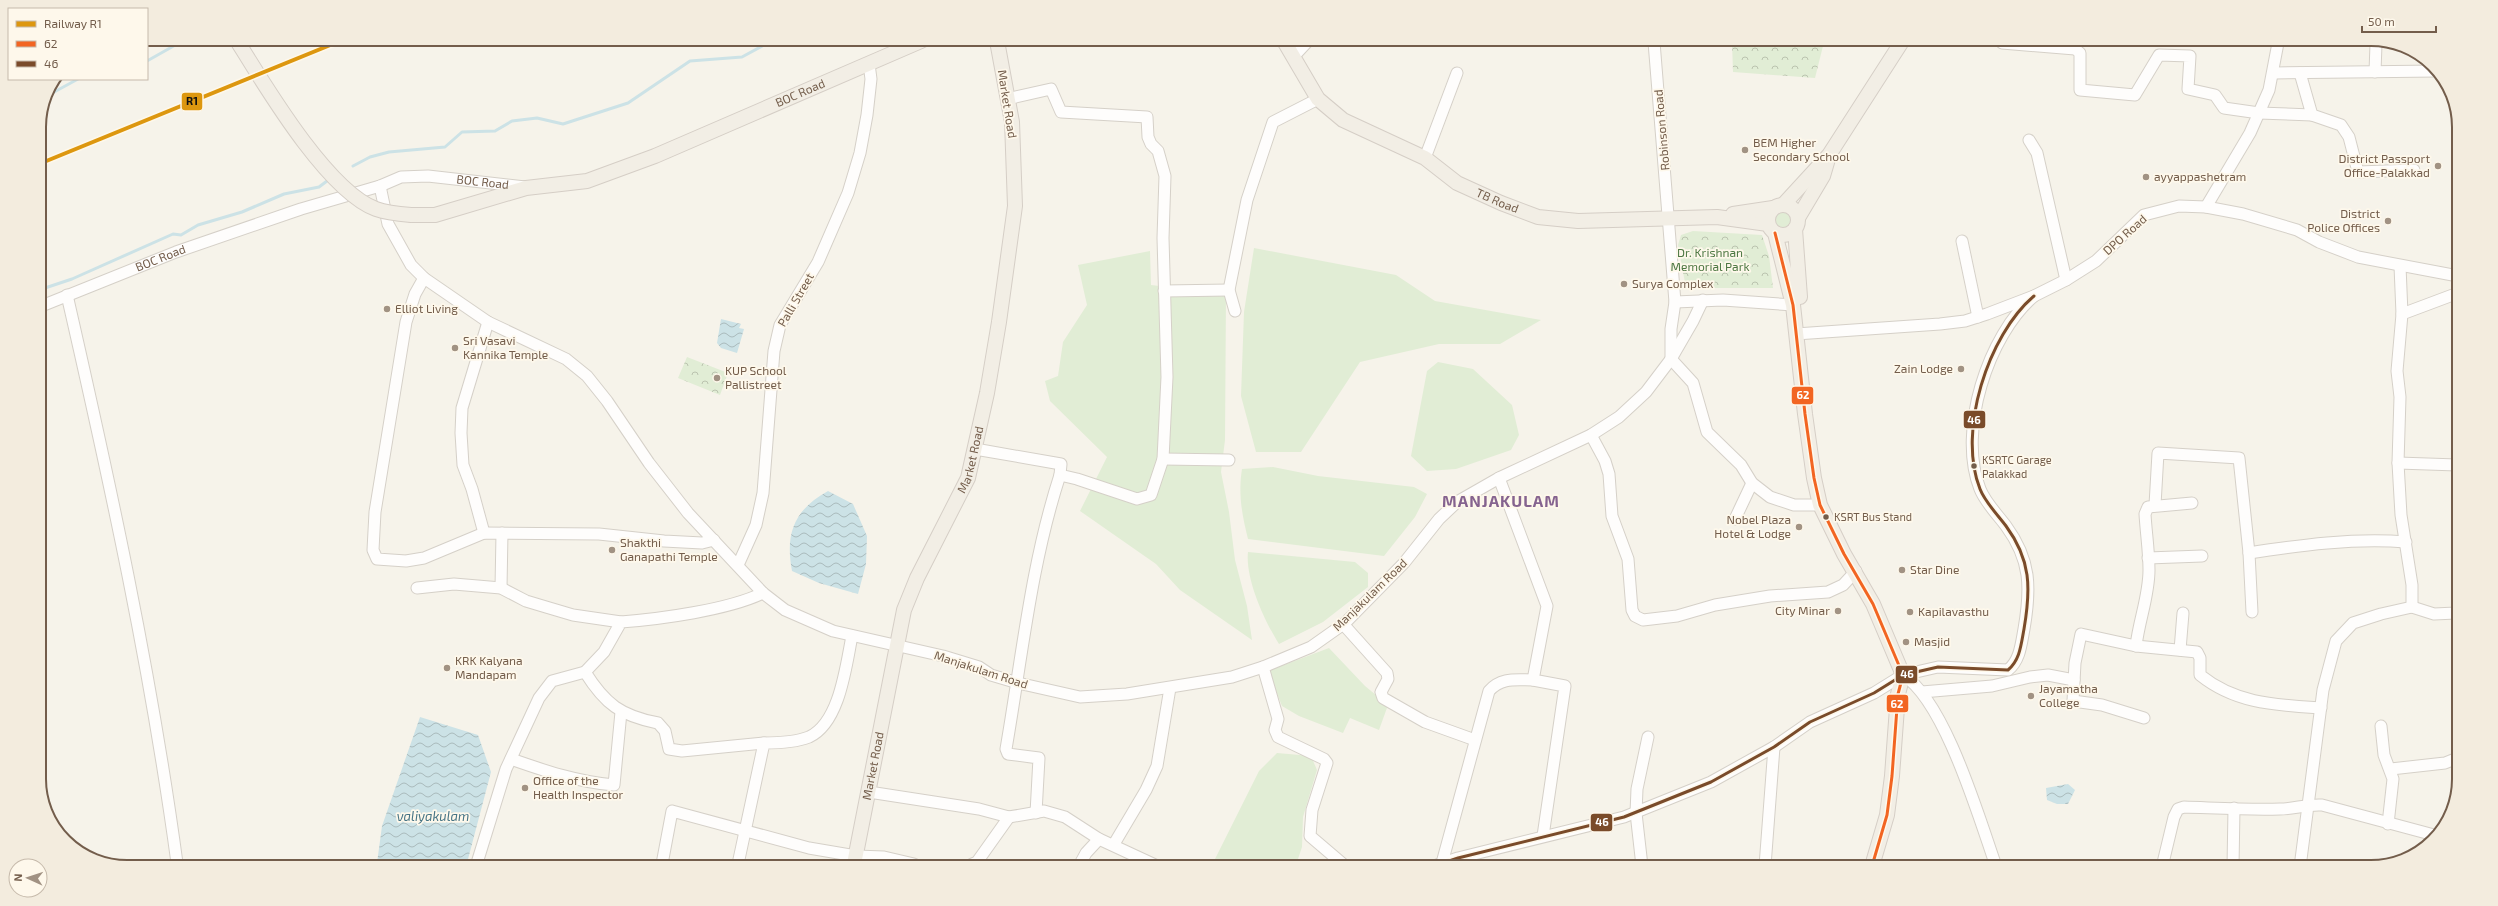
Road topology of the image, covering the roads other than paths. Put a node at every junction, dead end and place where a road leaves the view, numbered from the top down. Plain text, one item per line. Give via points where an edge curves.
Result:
1 (240, 46) edge
2 (910, 46) edge
3 (997, 46) edge
4 (1287, 46) edge
5 (1303, 46) edge
6 (1654, 46) edge
7 (1899, 46) edge
8 (2033, 46) edge
9 (2278, 46) edge
10 (2376, 46) edge
11 (1294, 56) junction
12 (869, 64) junction
13 (2429, 71) edge
14 (2375, 72) junction
15 (1457, 73) dead end
16 (2274, 73) junction
17 (2300, 73) junction
18 (1007, 99) junction
19 (1318, 99) junction
20 (2264, 113) junction
21 (2312, 115) junction
22 (2029, 140) dead end
23 (1829, 155) junction
24 (1425, 158) junction
25 (2414, 170) dead end
26 (380, 186) junction
27 (526, 188) junction
28 (1778, 206) junction
29 (2206, 207) junction
30 (1669, 217) junction
31 (1717, 217) junction
32 (1797, 224) junction
33 (1772, 228) junction
34 (1962, 241) dead end
35 (2400, 266) junction
36 (2452, 275) edge
37 (424, 278) junction
38 (2066, 280) junction
39 (1229, 290) junction
40 (1164, 291) junction
41 (67, 295) junction
42 (2034, 296) junction
43 (2452, 296) edge
44 (1703, 300) junction
45 (1675, 302) junction
46 (46, 305) edge
47 (1793, 305) junction
48 (1235, 311) dead end
49 (2402, 314) junction
50 (1978, 317) junction
51 (488, 322) junction
52 (1800, 334) junction
53 (1671, 359) junction
54 (1591, 435) junction
55 (975, 449) junction
56 (1163, 459) junction
57 (1229, 460) dead end
58 (2398, 463) junction
59 (2452, 465) edge
60 (1060, 475) junction
61 (1499, 478) junction
62 (1752, 483) junction
63 (2192, 503) dead end
64 (1820, 505) junction
65 (2155, 505) junction
66 (1735, 519) dead end
67 (484, 533) junction
68 (502, 533) junction
69 (714, 540) junction
70 (2406, 542) junction
71 (2249, 553) junction
72 (2202, 556) dead end
73 (2148, 558) junction
74 (738, 565) junction
75 (1856, 571) junction
76 (417, 588) dead end
77 (501, 588) junction
78 (763, 593) junction
79 (2412, 607) junction
80 (2252, 612) dead end
81 (2184, 613) dead end
82 (2452, 613) edge
83 (621, 622) junction
84 (1343, 624) junction
85 (852, 636) junction
86 (896, 646) junction
87 (2136, 646) junction
88 (2180, 650) junction
89 (1263, 667) junction
90 (585, 672) junction
91 (1533, 680) junction
92 (2074, 680) junction
93 (1018, 684) junction
94 (1909, 685) junction
95 (1170, 688) junction
96 (2321, 708) junction
97 (621, 712) junction
98 (2144, 718) dead end
99 (2381, 726) dead end
100 (1648, 737) dead end
101 (1475, 740) junction
102 (764, 743) junction
103 (1774, 747) junction
104 (511, 759) junction
105 (2452, 760) edge
106 (2391, 769) junction
107 (869, 792) junction
108 (2309, 804) junction
109 (2234, 808) junction
110 (1036, 813) junction
111 (1636, 813) junction
112 (1009, 817) junction
113 (2388, 824) junction
114 (745, 832) junction
115 (2430, 834) edge
116 (1543, 836) junction
117 (1100, 839) junction
118 (1114, 844) junction
119 (177, 860) edge
120 (478, 860) edge
121 (663, 860) edge
122 (739, 860) edge
123 (855, 860) edge
124 (897, 860) edge
125 (979, 860) edge
126 (1082, 860) edge
127 (1147, 860) edge
128 (1338, 860) edge
129 (1441, 860) edge
130 (1455, 860) edge
131 (1641, 860) edge
132 (1766, 860) edge
133 (1874, 860) edge
134 (1994, 860) edge
135 (2164, 860) edge
136 (2233, 860) edge
137 (2301, 860) edge

1 - 27 main road, bridge via 281,110 333,176 352,195 375,208 412,215 435,215
2 - 12 main road, BOC Road
3 - 18 main road, Market Road
4 - 11 main road, TB Road
5 - 11 street
6 - 30 street, Robinson Road
7 - 23 main road
8 - 20 street via 2075,50 2080,53 2080,90 2135,95 2159,55 2190,56 2188,89 2215,96 2224,108
9 - 16 street
10 - 14 street
11 - 19 main road, TB Road
12 - 27 main road, BOC Road via 655,156 587,181
12 - 74 street, Palli Street via 871,79 867,115 860,153 848,193 818,262 780,325 774,351 763,493 756,525
13 - 14 street
14 - 17 street
15 - 24 street
16 - 17 street
16 - 20 street
17 - 21 street
18 - 40 street via 1051,89 1061,112 1147,117 1148,137 1158,151 1165,176
18 - 55 main road, Market Road via 1012,122 1015,206 999,322
19 - 24 main road, TB Road via 1343,120
19 - 39 street via 1273,122 1247,200
20 - 21 street
20 - 29 street
21 - 25 street via 2341,125 2349,137 2358,172
22 - 38 street via 2037,153
23 - 28 main road
23 - 32 main road via 1823,176
24 - 30 main road, TB Road via 1457,183 1538,217 1578,221
26 - 27 street, BOC Road via 401,177 428,176
26 - 37 street, Manjakulam Road via 388,224 407,258
26 - 41 street, BOC Road via 286,214 176,252
28 - 31 main road
28 - 32 main road via 1795,210
28 - 33 main road via 1768,215
29 - 35 street, DPO Road via 2284,226 2358,257
29 - 38 street, DPO Road via 2179,206 2144,215 2096,261
30 - 31 main road, TB Road
30 - 45 street
31 - 33 main road, TB Road
32 - 33 main road via 1784,235
32 - 52 main road
33 - 47 main road
34 - 50 street
35 - 36 street, DPO Road
35 - 49 street
37 - 51 street, Manjakulam Road
37 - 67 street via 415,294 406,322 375,512 373,550 377,560 406,561 424,558
38 - 42 street, DPO Road
39 - 40 street
39 - 48 street
40 - 56 street via 1166,377
41 - 46 street, BOC Road
41 - 119 street via 110,484 142,647
42 - 50 street, DPO Road
42 - 94 street via 2013,317 1992,356 1984,378 1972,448 1980,489 2019,545 2026,564 2026,612 2016,664 2008,670 1938,668
43 - 49 street
44 - 45 street
44 - 47 street
44 - 53 street, Manjakulam Road
45 - 53 street via 1671,328
47 - 52 main road
49 - 58 street via 2397,371 2400,397
50 - 52 street, DPO Road via 1940,324
51 - 67 street via 462,408 461,433 463,465
51 - 69 street, Manjakulam Road via 566,359 587,376 649,463 688,513
52 - 64 main road via 1814,478
52 - 75 main road via 1827,505
53 - 54 street, Manjakulam Road via 1646,392 1618,417
53 - 62 street via 1693,383 1707,432 1741,465
54 - 61 street, Manjakulam Road
54 - 75 street via 1605,461 1614,527 1628,559 1632,610 1635,616 1643,620 1659,619 1678,616 1715,604 1770,596 1828,592 1843,585
55 - 60 street via 1061,464
55 - 86 main road, Market Road via 968,478 917,578 904,610
56 - 57 street
56 - 60 street via 1150,494 1137,499 1077,478
58 - 59 street
58 - 70 street via 2401,515
60 - 93 street via 1033,577
61 - 84 street, Manjakulam Road via 1457,502 1404,564
61 - 91 street via 1547,606
62 - 64 street via 1770,497 1794,505
62 - 66 street
63 - 65 street
64 - 75 main road via 1844,554
65 - 71 street via 2158,453 2239,458
65 - 73 street via 2148,507 2146,514
67 - 68 street
68 - 69 street via 599,534 702,543
68 - 77 street
69 - 74 street, Manjakulam Road
70 - 71 street via 2374,540 2310,544
70 - 79 street via 2412,585
71 - 80 street
72 - 73 street
73 - 87 street via 2145,606
74 - 78 street, Manjakulam Road
75 - 94 main road
76 - 77 street via 454,584
77 - 83 street via 526,601 546,607
78 - 83 street via 748,600 723,606
78 - 85 street, Manjakulam Road via 785,610 833,631
79 - 82 street via 2434,614
79 - 96 street via 2353,623 2346,629 2336,641
81 - 88 street
83 - 90 street via 604,652
84 - 89 street, Manjakulam Road via 1311,647
84 - 101 street via 1387,673 1388,679 1380,692 1383,698 1425,722
85 - 86 street, Manjakulam Road
85 - 102 street via 835,708 821,729 809,737 781,743
86 - 93 street, Manjakulam Road via 979,667 991,675
86 - 107 main road, Market Road
87 - 88 street
87 - 92 street via 2081,634
88 - 96 street via 2197,652 2200,658 2200,675 2237,697 2285,706
89 - 95 street, Manjakulam Road via 1232,677
89 - 128 street via 1278,719 1275,730 1278,737 1324,758 1327,763 1312,810 1310,836
90 - 97 street via 594,686
90 - 104 street via 552,681 539,698
91 - 101 street via 1504,680 1494,685 1487,697
91 - 116 street via 1565,686
92 - 94 street via 2048,675 1992,686
92 - 98 street via 2074,701
93 - 95 street, Manjakulam Road via 1080,697
93 - 110 street via 1006,752 1039,758
94 - 103 street via 1874,693 1810,722
94 - 133 main road via 1887,815
94 - 134 street via 1933,707 1963,773
95 - 118 street via 1157,766
96 - 108 street
97 - 102 street via 635,719 658,723 664,731 669,749 682,751
97 - 104 street via 614,785 594,784
99 - 106 street via 2384,755
100 - 111 street via 1637,789
101 - 129 street
102 - 114 street
103 - 111 street via 1711,782
103 - 132 street
104 - 120 street
105 - 106 street
106 - 113 street via 2393,779
107 - 112 street via 979,809
107 - 123 main road, Market Road
108 - 109 street via 2296,809
108 - 113 street via 2322,804 2356,812
108 - 137 street
109 - 135 street via 2184,806 2178,809
109 - 136 street
110 - 112 street
110 - 117 street via 1044,811 1065,817
111 - 116 street
111 - 131 street
112 - 125 street
113 - 115 street
114 - 121 street via 688,813 672,811
114 - 122 street
114 - 123 street
116 - 130 street
117 - 118 street
117 - 126 street
118 - 127 street
123 - 124 street via 884,857

